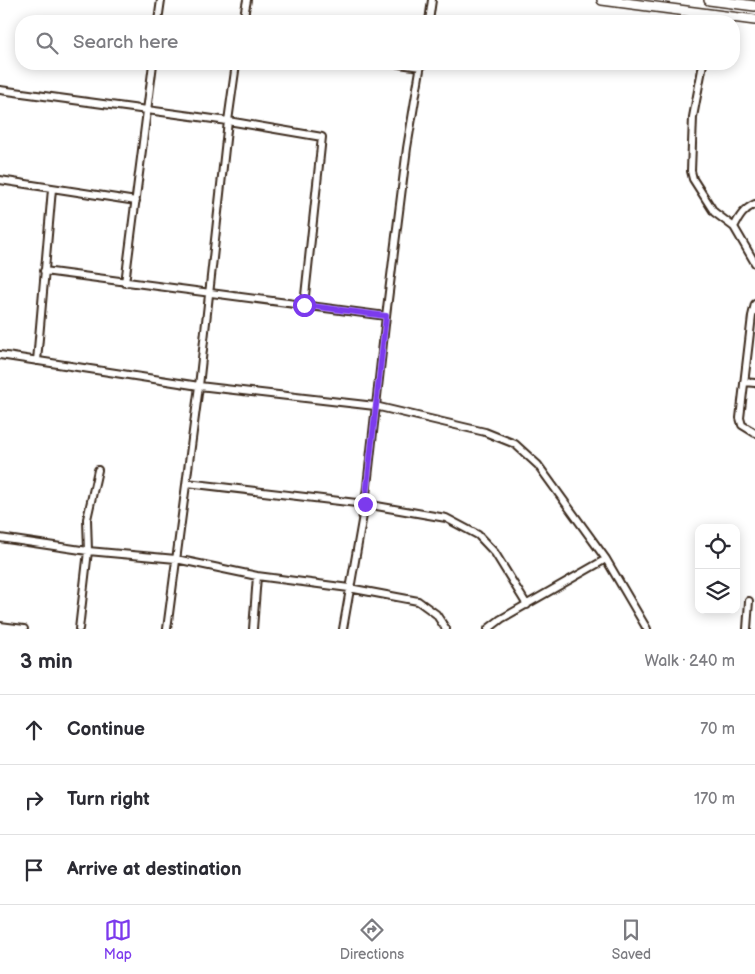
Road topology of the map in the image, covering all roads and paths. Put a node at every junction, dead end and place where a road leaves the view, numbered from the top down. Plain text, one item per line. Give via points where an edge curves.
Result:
1 (161, 0) edge
2 (247, 0) edge
3 (432, 0) edge
4 (602, 0) edge
5 (712, 0) edge
6 (755, 6) edge
7 (159, 15) edge
8 (244, 15) edge
9 (430, 15) edge
10 (695, 15) edge
11 (740, 19) edge
12 (755, 20) edge
13 (152, 70) edge
14 (235, 70) edge
15 (420, 70) edge
16 (702, 70) edge
17 (0, 90) edge
18 (146, 111) junction
19 (228, 121) junction
20 (0, 180) edge
21 (52, 189) junction
22 (136, 200) junction
23 (755, 204) edge
24 (734, 227) junction
25 (755, 263) edge
26 (44, 271) junction
27 (125, 283) junction
28 (209, 293) junction
29 (755, 304) edge
30 (304, 305) junction
31 (386, 316) junction
32 (0, 355) edge
33 (38, 361) junction
34 (744, 382) junction
35 (755, 383) edge
36 (199, 386) junction
37 (375, 406) junction
38 (755, 433) edge
39 (98, 470) dead end
40 (187, 483) junction
41 (365, 504) junction
42 (0, 538) edge
43 (88, 551) junction
44 (176, 559) junction
45 (606, 559) junction
46 (257, 576) junction
47 (349, 588) junction
48 (750, 601) dead end
49 (527, 605) junction
50 (0, 626) edge
51 (645, 628) edge
52 (24, 629) edge
53 (79, 629) edge
54 (167, 629) edge
55 (253, 629) edge
56 (343, 629) edge
57 (446, 629) edge
58 (488, 629) edge
59 (747, 629) edge

1 - 7 street
2 - 8 street
3 - 9 street
4 - 10 main road
5 - 6 main road
11 - 12 main road
13 - 18 street
14 - 19 street
15 - 31 street
16 - 24 street via 693,117 691,172 714,212
17 - 18 street
18 - 19 street
18 - 22 street
19 - 28 street
19 - 30 street via 322,137
20 - 21 street
21 - 22 street
21 - 26 street
22 - 27 street
23 - 24 street via 739,216
24 - 25 street
26 - 27 street
26 - 33 street
27 - 28 street
28 - 30 street
28 - 36 street
29 - 34 street
30 - 31 street
31 - 37 street
32 - 33 street
33 - 36 street
34 - 35 street
34 - 38 street via 740,418 742,424
36 - 37 street
36 - 40 street
37 - 41 street
37 - 45 street via 485,432 514,444 538,465
39 - 43 street via 87,519
40 - 41 street
40 - 44 street
41 - 47 street
41 - 49 street via 446,518 478,535 495,553
42 - 43 street
43 - 44 street
43 - 53 street
44 - 46 street
44 - 54 street
45 - 49 street
45 - 51 street
46 - 47 street
46 - 55 street
47 - 56 street
47 - 57 street via 418,601 436,614
48 - 59 street
49 - 58 street
50 - 52 street

